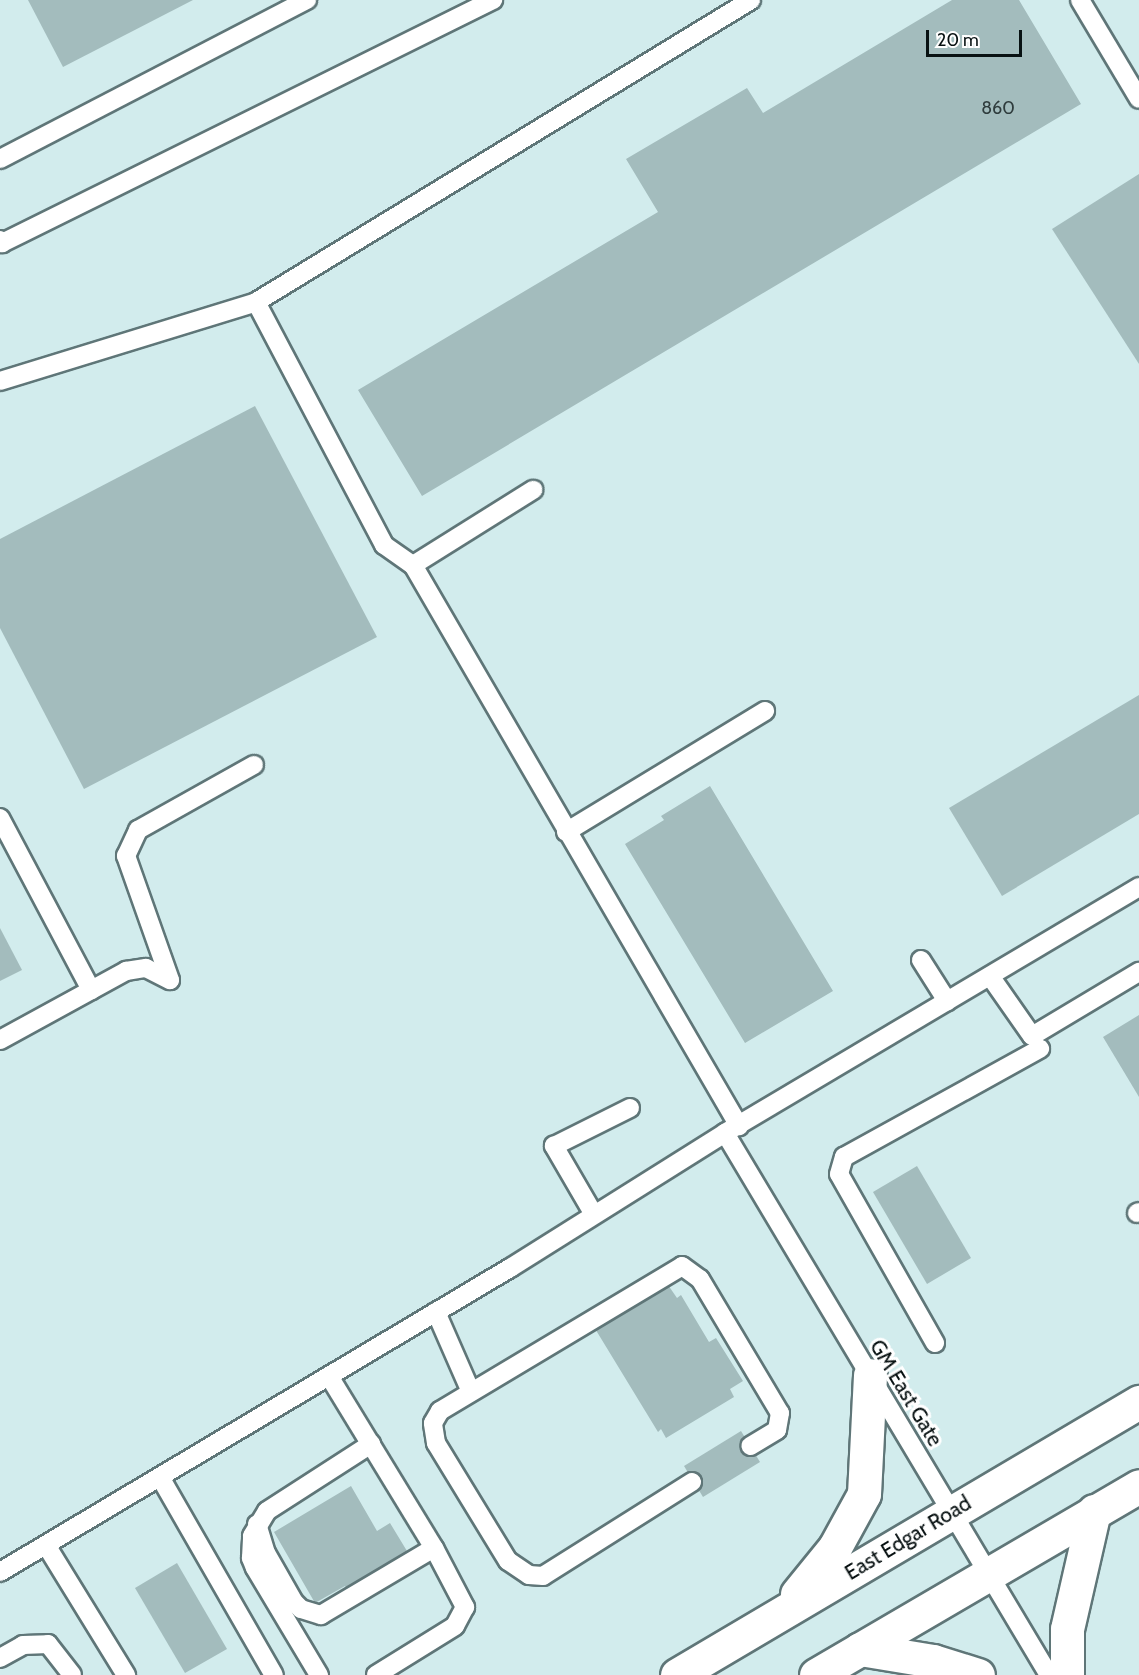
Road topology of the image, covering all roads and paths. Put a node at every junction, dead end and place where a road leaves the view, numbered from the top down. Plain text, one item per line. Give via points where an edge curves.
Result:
1 (307, 0) edge
2 (493, 0) edge
3 (751, 0) edge
4 (1080, 0) edge
5 (1139, 99) edge
6 (0, 159) edge
7 (1, 243) edge
8 (256, 302) junction
9 (0, 381) edge
10 (533, 490) dead end
11 (413, 565) junction
12 (765, 711) dead end
13 (254, 765) dead end
14 (0, 818) edge
15 (566, 832) junction
16 (1139, 887) edge
17 (921, 960) dead end
18 (1139, 972) edge
19 (990, 976) junction
20 (91, 990) junction
21 (947, 1001) junction
22 (0, 1040) edge
23 (1040, 1049) dead end
24 (630, 1108) dead end
25 (732, 1129) junction
26 (593, 1213) junction
27 (436, 1312) junction
28 (935, 1343) dead end
29 (870, 1375) junction
30 (329, 1376) junction
31 (471, 1392) junction
32 (1139, 1401) edge
33 (371, 1444) junction
34 (750, 1446) dead end
35 (160, 1477) junction
36 (692, 1482) dead end
37 (1139, 1486) edge
38 (1094, 1511) junction
39 (952, 1512) junction
40 (257, 1524) junction
41 (46, 1545) junction
42 (434, 1548) junction
43 (0, 1572) edge
44 (987, 1574) junction
45 (783, 1612) junction
46 (860, 1649) junction
47 (0, 1658) edge
48 (72, 1675) edge
49 (126, 1675) edge
50 (274, 1675) edge
51 (319, 1675) edge
52 (376, 1675) edge
53 (677, 1675) edge
54 (816, 1675) edge
55 (978, 1675) edge
56 (1049, 1675) edge
57 (1067, 1675) edge

1 - 6 lane
2 - 7 lane
3 - 8 lane
4 - 5 lane
8 - 9 lane
8 - 11 lane via 384,545
10 - 11 lane
11 - 15 lane, GM East Gate
12 - 15 lane
13 - 20 lane via 138,830 126,856 170,980 146,968 126,971
14 - 20 lane
15 - 25 lane, GM East Gate
16 - 19 lane
17 - 21 lane
18 - 19 lane via 1032,1036
19 - 21 lane
20 - 22 lane
21 - 25 lane
23 - 28 lane via 844,1157 839,1174
24 - 26 lane via 554,1146
25 - 26 lane
25 - 29 lane, GM East Gate
26 - 27 lane
27 - 30 lane
27 - 31 lane
29 - 39 lane, GM East Gate
29 - 45 highway via 867,1475 857,1512 836,1547
30 - 33 lane
30 - 35 lane
31 - 34 lane via 682,1266 700,1279 780,1413 777,1430
31 - 36 lane via 436,1415 432,1433 508,1561 518,1571 543,1576
32 - 39 highway, East Edgar Road
33 - 40 lane via 267,1511
33 - 42 lane
35 - 41 lane
35 - 50 lane
37 - 38 highway
38 - 44 highway
38 - 57 highway via 1067,1629
39 - 44 lane, GM East Gate
39 - 45 highway, East Edgar Road
40 - 42 lane via 266,1553 294,1602 310,1613 333,1611
40 - 51 lane via 250,1548 255,1568
41 - 43 lane
41 - 49 lane
42 - 52 lane via 464,1601 462,1618 456,1626
44 - 46 highway
44 - 56 lane, GM East Gate
45 - 53 highway, East Edgar Road
46 - 54 highway
46 - 55 highway via 933,1661
47 - 48 lane via 23,1645 48,1644

